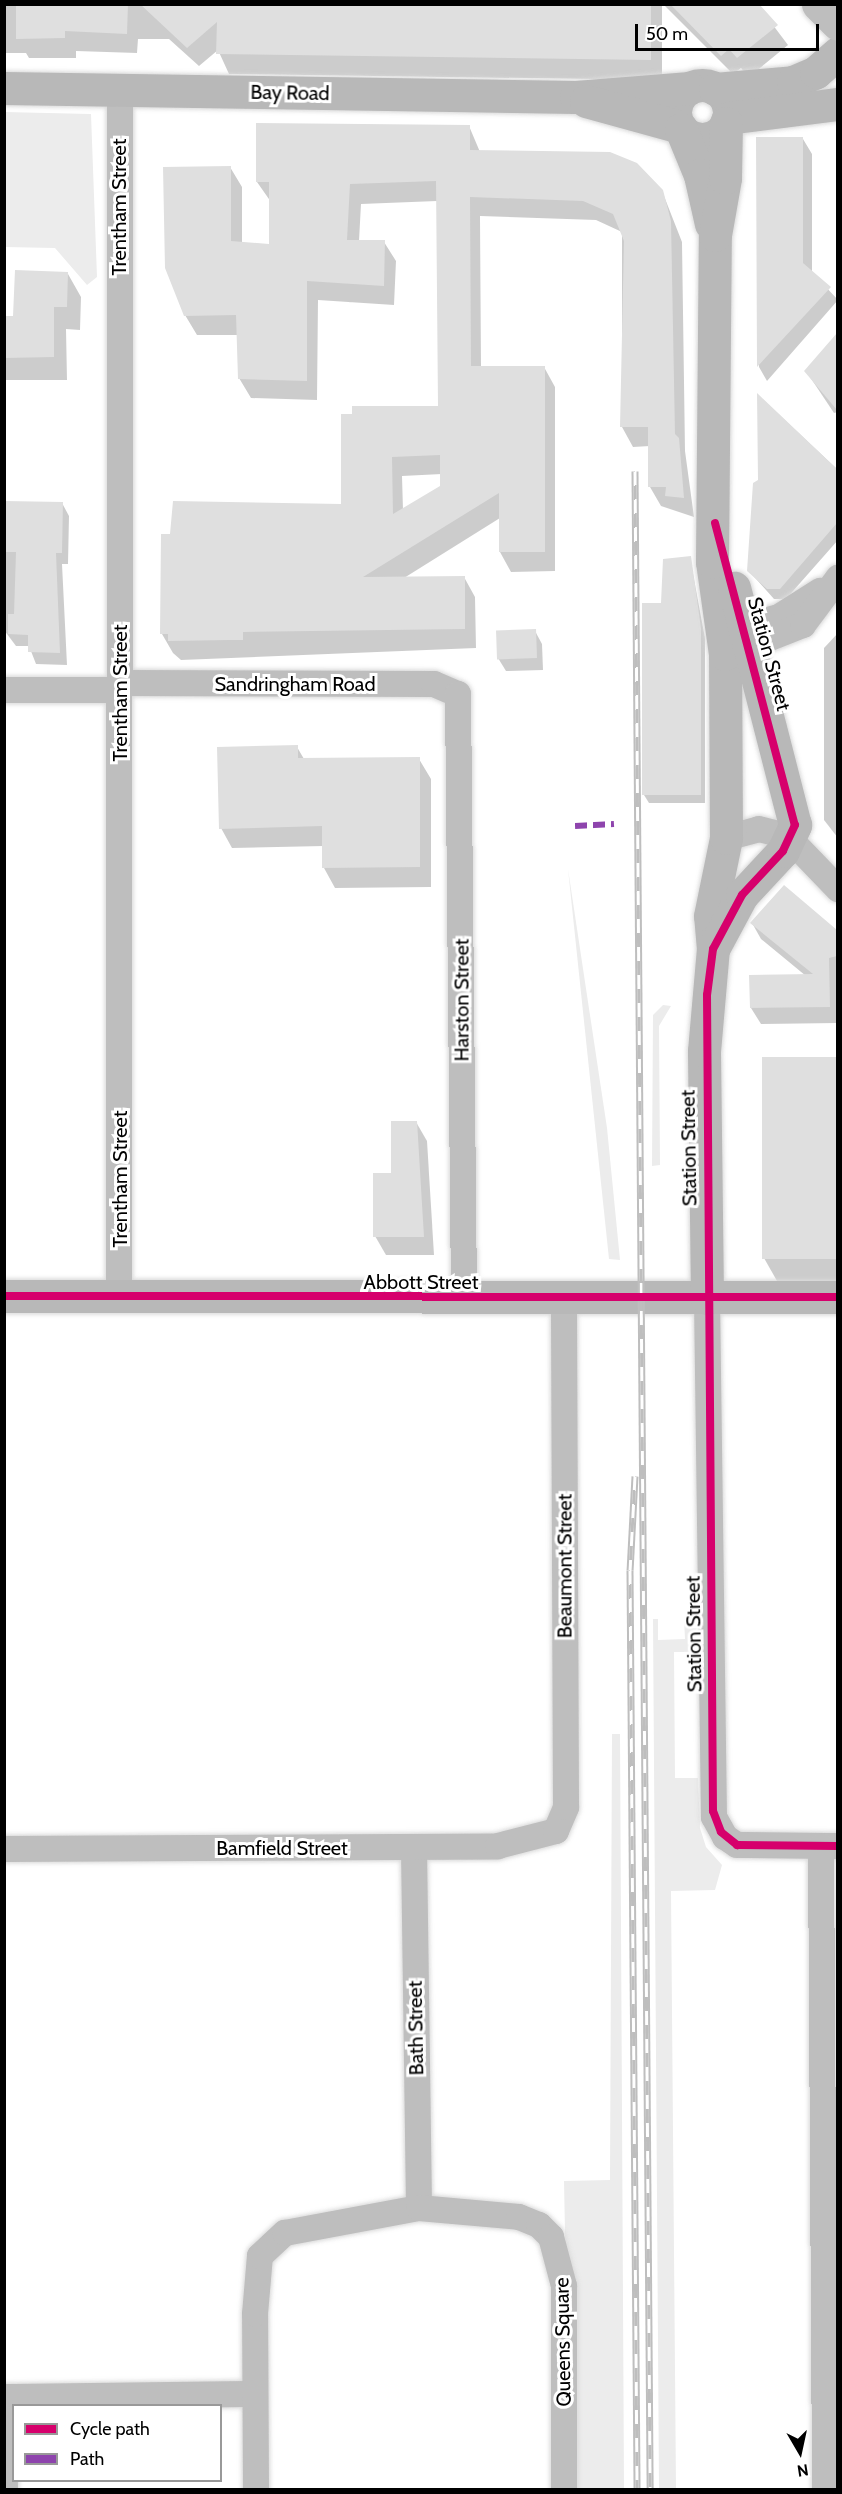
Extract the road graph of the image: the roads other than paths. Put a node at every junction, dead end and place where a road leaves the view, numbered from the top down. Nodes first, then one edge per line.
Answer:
1 (818, 4) edge
2 (837, 24) edge
3 (837, 53) edge
4 (4, 88) edge
5 (702, 88) junction
6 (120, 90) junction
7 (576, 97) junction
8 (837, 104) edge
9 (727, 121) junction
10 (681, 128) junction
11 (714, 234) junction
12 (836, 580) edge
13 (740, 638) junction
14 (120, 687) junction
15 (4, 690) edge
16 (460, 701) joint
17 (791, 838) junction
18 (726, 847) junction
19 (768, 866) junction
20 (837, 889) edge
21 (713, 949) junction
22 (4, 1296) edge
23 (119, 1296) junction
24 (837, 1297) edge
25 (707, 1298) junction
26 (464, 1299) junction
27 (564, 1299) junction
28 (556, 1831) joint
29 (829, 1846) edge
30 (414, 1848) junction
31 (4, 1849) edge
32 (419, 2208) junction
33 (255, 2394) junction
34 (4, 2397) edge
35 (831, 2399) edge
36 (4, 2420) edge
37 (5, 2490) edge
38 (256, 2490) edge
39 (564, 2490) edge
40 (825, 2490) edge

1 - 2 main road
3 - 5 street, Bay Road
4 - 6 street, Bay Road
5 - 7 street, Bay Road
5 - 9 street
5 - 10 street
6 - 7 street, Bay Road
6 - 14 street, Trentham Street
7 - 10 street, Bay Road
8 - 9 street
9 - 10 street
9 - 11 street, Station Street
10 - 11 street, Station Street
11 - 13 street, Station Street
12 - 13 street
13 - 17 street, Station Street
13 - 18 street, Station Street
14 - 15 street, Sandringham Road
14 - 16 street, Sandringham Road
14 - 23 street, Trentham Street
16 - 26 street, Harston Street
17 - 18 street
17 - 19 street, Station Street
17 - 20 street
18 - 19 street
18 - 21 street, Station Street
19 - 21 street, Station Street
21 - 25 street, Station Street
22 - 23 street, Abbott Street
23 - 26 street, Abbott Street
24 - 25 street, Abbott Street
25 - 27 street, Abbott Street
25 - 29 street, Station Street
26 - 27 street, Abbott Street
27 - 28 street, Beaumont Street
28 - 30 street, Bamfield Street
29 - 35 street
30 - 31 street, Bamfield Street
30 - 32 street, Bath Street
32 - 33 street, Queens Square
32 - 39 street, Queens Square
33 - 34 street
33 - 38 street, Queens Square
35 - 40 street
36 - 37 street

